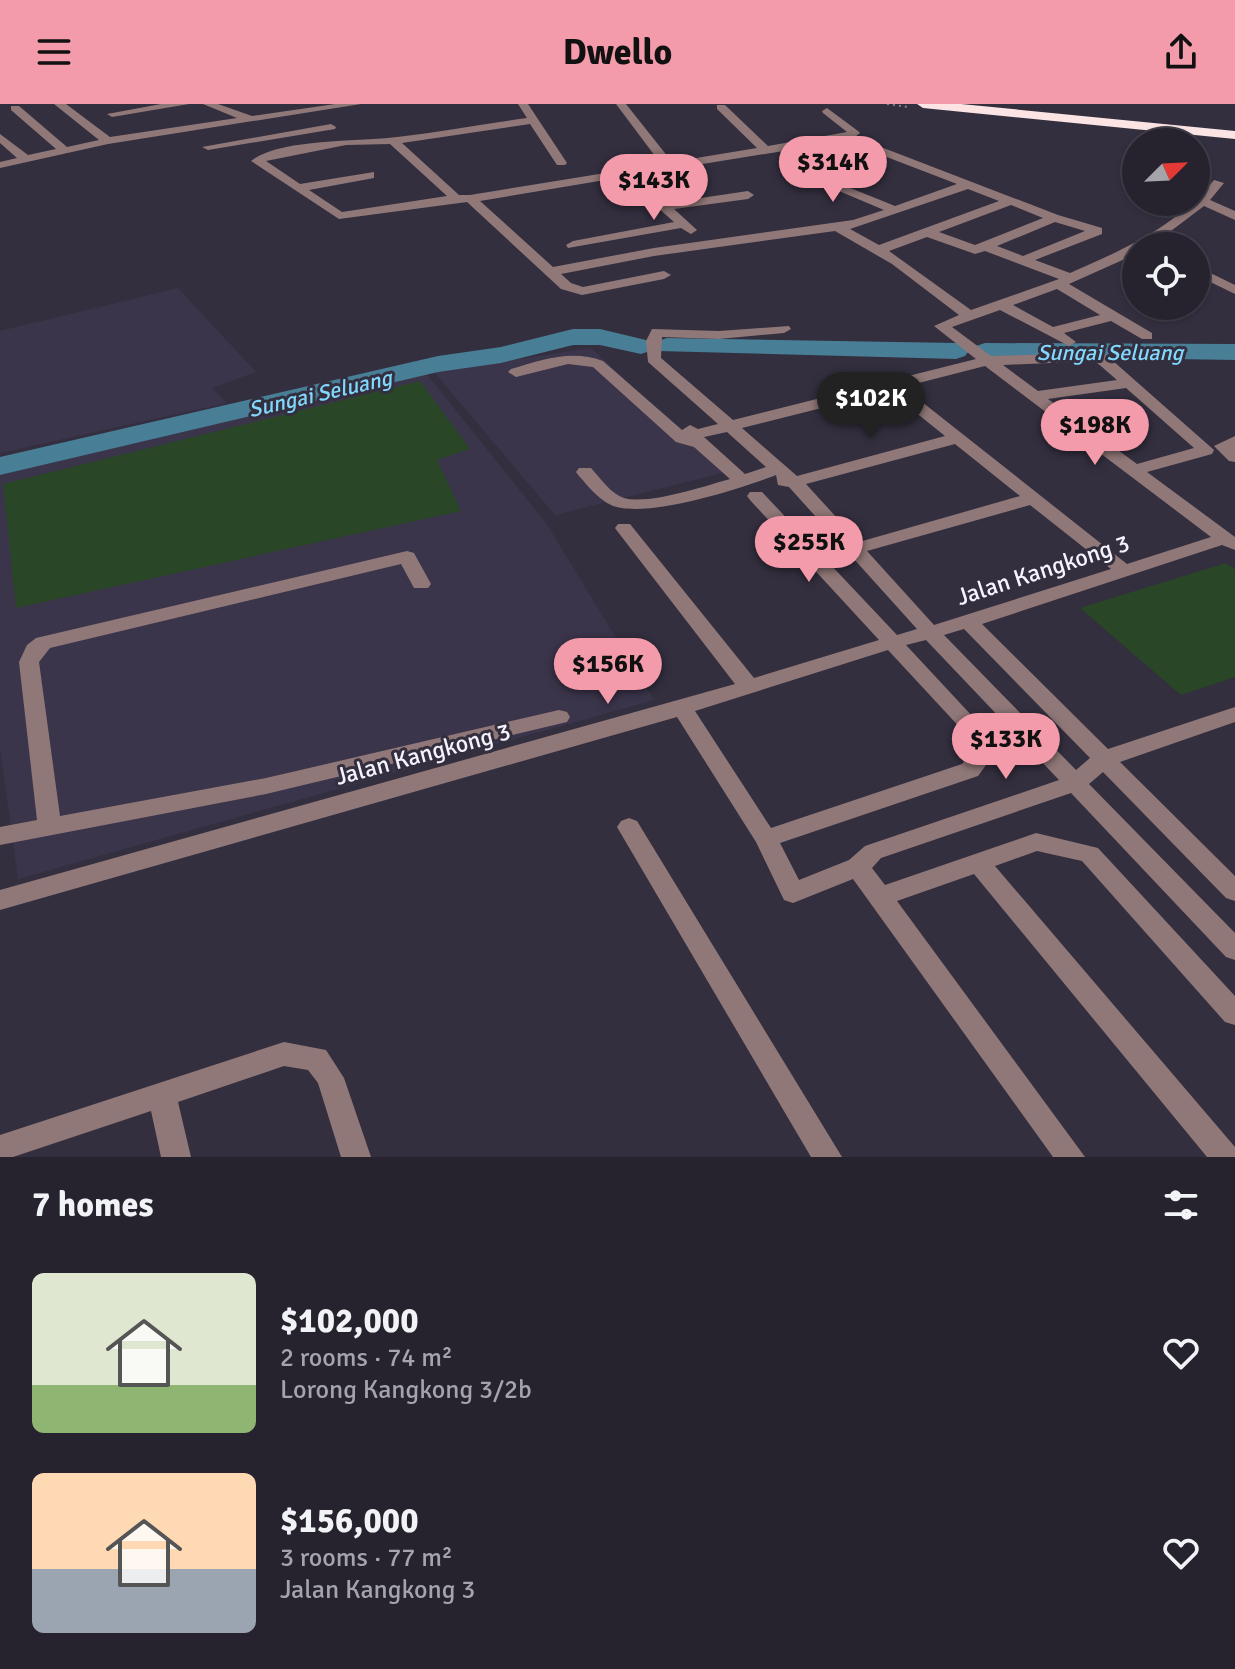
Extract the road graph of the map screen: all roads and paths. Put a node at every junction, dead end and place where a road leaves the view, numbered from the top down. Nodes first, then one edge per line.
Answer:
1 (35, 104) edge
2 (59, 104) edge
3 (184, 104) edge
4 (208, 104) edge
5 (267, 104) edge
6 (356, 104) edge
7 (523, 104) edge
8 (621, 104) edge
9 (923, 104) edge
10 (969, 104) edge
11 (332, 106) edge
12 (721, 107) dead end
13 (15, 108) junction
14 (0, 111) edge
15 (827, 111) dead end
16 (228, 112) junction
17 (316, 112) junction
18 (112, 114) dead end
19 (293, 115) junction
20 (534, 120) junction
21 (252, 121) junction
22 (331, 127) junction
23 (94, 130) junction
24 (1235, 132) edge
25 (0, 137) edge
26 (846, 137) junction
27 (108, 141) junction
28 (393, 141) junction
29 (346, 142) junction
30 (208, 147) dead end
31 (63, 149) junction
32 (765, 150) junction
33 (25, 159) junction
34 (561, 163) dead end
35 (0, 165) edge
36 (668, 165) junction
37 (786, 165) dead end
38 (370, 175) dead end
39 (630, 177) junction
40 (1218, 183) dead end
41 (970, 184) junction
42 (297, 188) junction
43 (1210, 193) edge
44 (748, 195) dead end
45 (1011, 201) junction
46 (469, 202) junction
47 (1210, 204) edge
48 (664, 207) junction
49 (895, 210) junction
50 (1184, 216) edge
51 (1235, 216) edge
52 (1054, 218) junction
53 (684, 224) junction
54 (838, 227) junction
55 (926, 232) junction
56 (1163, 232) edge
57 (707, 244) junction
58 (573, 245) dead end
59 (980, 248) junction
60 (876, 251) junction
61 (1122, 255) edge
62 (1023, 260) junction
63 (551, 272) junction
64 (664, 275) dead end
65 (1210, 277) edge
66 (1064, 281) junction
67 (1235, 290) edge
68 (1002, 305) junction
69 (968, 315) junction
70 (1112, 316) junction
71 (784, 329) dead end
72 (1051, 332) junction
73 (1147, 336) dead end
74 (1069, 342) dead end
75 (978, 354) junction
76 (609, 359) dead end
77 (516, 372) dead end
78 (1130, 383) junction
79 (890, 384) junction
80 (1034, 396) junction
81 (731, 425) junction
82 (958, 438) junction
83 (693, 439) junction
84 (1235, 441) edge
85 (1235, 457) edge
86 (725, 465) junction
87 (778, 468) junction
88 (1134, 470) junction
89 (585, 472) dead end
90 (794, 482) junction
91 (752, 486) junction
92 (717, 487) junction
93 (1034, 498) junction
94 (624, 528) dead end
95 (1230, 542) edge
96 (854, 549) junction
97 (1125, 571) junction
98 (421, 584) dead end
99 (968, 622) junction
100 (930, 632) junction
101 (893, 642) junction
102 (749, 687) junction
103 (682, 708) junction
104 (1234, 715) edge
105 (559, 717) dead end
106 (1104, 759) junction
107 (1075, 783) junction
108 (50, 827) junction
109 (629, 827) dead end
110 (0, 836) edge
111 (766, 839) junction
112 (978, 862) junction
113 (858, 867) junction
114 (1235, 891) edge
115 (880, 897) junction
116 (0, 900) edge
117 (1235, 950) edge
118 (1235, 1014) edge
119 (162, 1094) junction
120 (0, 1148) edge
121 (176, 1157) edge
122 (356, 1157) edge
123 (827, 1157) edge
124 (1070, 1157) edge
125 (1225, 1157) edge

1 - 13 street
2 - 23 street
3 - 18 street
4 - 16 street
5 - 19 street
6 - 11 street
7 - 20 street
8 - 36 street
9 - 24 highway
10 - 24 highway
11 - 17 street
12 - 32 street
13 - 14 street
13 - 31 street
15 - 26 street
16 - 21 street
16 - 23 street
17 - 19 street
17 - 22 street
19 - 21 street
20 - 28 street
20 - 34 street
21 - 27 street
22 - 29 street
22 - 30 street
23 - 27 street
25 - 33 street
26 - 32 street
26 - 41 street
27 - 31 street
28 - 29 street
28 - 46 street
29 - 42 street
31 - 33 street
32 - 36 street
33 - 35 street
36 - 39 street
37 - 49 street
38 - 42 street
39 - 46 street
39 - 48 street
40 - 43 street
41 - 45 street
41 - 49 street
42 - 46 street
44 - 48 street
45 - 52 street
45 - 55 street
46 - 63 street
47 - 51 street
48 - 53 street
49 - 54 street
50 - 56 street
52 - 59 street
52 - 62 street
53 - 57 street
53 - 58 street
54 - 57 street
54 - 60 street
55 - 59 street
55 - 60 street
57 - 63 street
59 - 62 street
60 - 69 street
61 - 66 street
62 - 66 street
63 - 64 street
65 - 67 street
66 - 68 street
66 - 70 street
68 - 69 street
68 - 72 street
69 - 75 street
70 - 72 street
70 - 73 street
71 - 81 street
72 - 74 street
75 - 78 street
75 - 79 street
75 - 80 street
76 - 83 street
77 - 83 street
78 - 80 street
78 - 88 street
79 - 81 street
79 - 82 street
80 - 88 street
81 - 83 street
81 - 87 street
82 - 90 street
82 - 93 street
83 - 86 street
84 - 85 street
86 - 91 street
86 - 92 street
87 - 90 street
87 - 91 street
88 - 95 street
89 - 92 street
90 - 91 street
90 - 96 street
91 - 92 street
91 - 101 street
93 - 96 street
93 - 97 street
94 - 102 street
95 - 97 street, Jalan Kangkong 3
96 - 100 street
97 - 99 street, Jalan Kangkong 3
98 - 108 street
99 - 100 street, Jalan Kangkong 3
99 - 106 street
100 - 101 street, Jalan Kangkong 3
100 - 107 street
101 - 102 street, Jalan Kangkong 3
101 - 111 street
102 - 103 street, Jalan Kangkong 3
103 - 111 street
103 - 116 street, Jalan Kangkong 3
104 - 106 street
105 - 108 street
106 - 107 street
106 - 114 street
107 - 113 street
107 - 117 street
108 - 110 street
109 - 123 street
111 - 113 street
112 - 115 street
112 - 118 street
112 - 125 street
113 - 115 street
115 - 124 street
119 - 120 street
119 - 121 street
119 - 122 street

